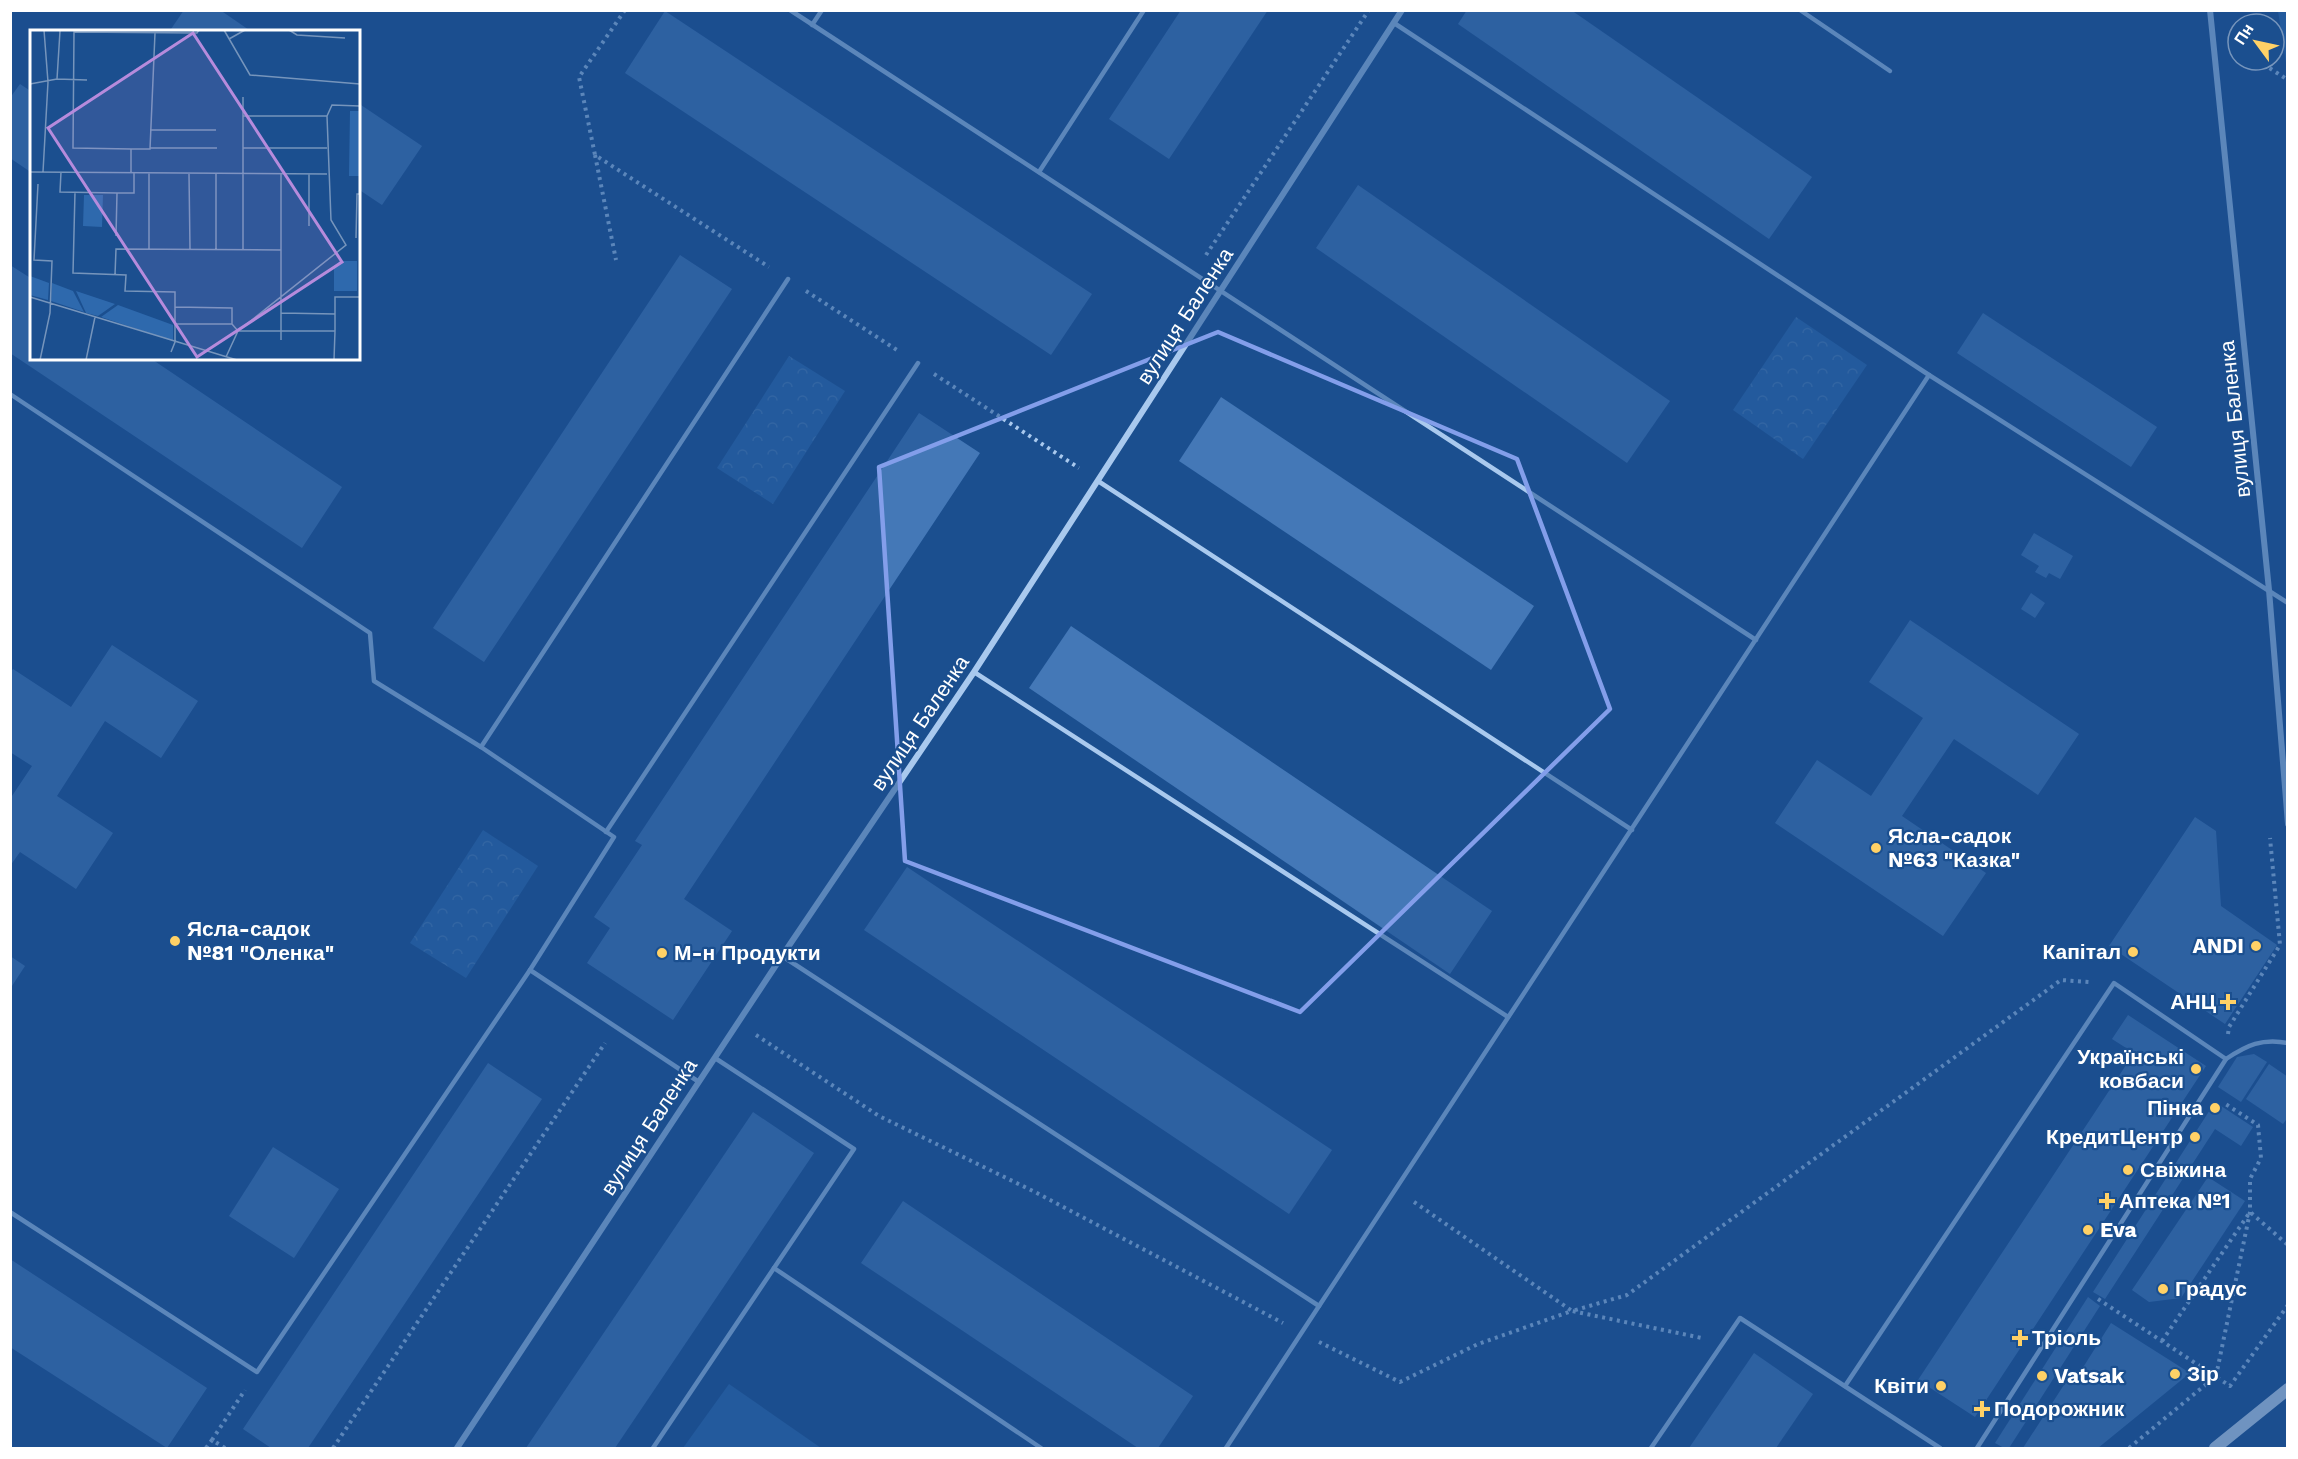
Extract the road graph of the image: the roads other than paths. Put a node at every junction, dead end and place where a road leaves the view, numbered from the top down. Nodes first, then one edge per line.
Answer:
1 (790, 10) edge
2 (822, 10) edge
3 (1144, 10) edge
4 (1402, 10) edge
5 (1800, 10) edge
6 (2210, 10) edge
7 (1394, 23) junction
8 (812, 25) junction
9 (1890, 71) dead end
10 (1039, 172) junction
11 (788, 279) road end
12 (1221, 290) junction
13 (918, 363) road end
14 (1929, 375) junction
15 (10, 394) edge
16 (1098, 481) junction
17 (2269, 590) junction
18 (2288, 603) edge
19 (1756, 640) junction
20 (974, 672) junction
21 (481, 747) junction
22 (2288, 825) edge
23 (1632, 830) junction
24 (606, 832) junction
25 (782, 956) junction
26 (530, 970) junction
27 (1508, 1017) junction
28 (2288, 1043) edge
29 (715, 1058) junction
30 (2226, 1059) junction
31 (699, 1082) junction
32 (10, 1212) edge
33 (774, 1268) junction
34 (1319, 1306) junction
35 (1845, 1386) junction
36 (2288, 1389) edge
37 (457, 1449) edge
38 (653, 1449) edge
39 (1041, 1449) edge
40 (1226, 1449) edge
41 (1651, 1449) edge
42 (1940, 1449) edge
43 (1977, 1449) edge
44 (2215, 1449) edge

1 - 8 lane
2 - 8 lane
3 - 10 lane
4 - 7 street, вулиця Баленка
5 - 9 lane
6 - 17 street, вулиця Баленка
7 - 12 street, вулиця Баленка
7 - 14 lane
8 - 10 lane
10 - 12 lane
11 - 21 lane
12 - 16 street, вулиця Баленка
12 - 19 lane
13 - 24 lane
14 - 17 lane
14 - 19 lane
15 - 21 lane
16 - 20 street, вулиця Баленка
16 - 23 lane
17 - 18 lane
17 - 22 street, вулиця Баленка
19 - 23 lane
20 - 25 street, вулиця Баленка
20 - 27 lane
21 - 24 lane
23 - 27 lane
24 - 26 lane
25 - 29 street, вулиця Баленка
25 - 34 lane
26 - 31 lane
26 - 32 lane
27 - 34 lane
28 - 30 lane
29 - 31 street, вулиця Баленка
29 - 33 lane
30 - 35 lane
30 - 43 lane
31 - 37 street, вулиця Баленка
33 - 38 lane
33 - 39 lane
34 - 40 lane
35 - 41 lane
35 - 42 lane
36 - 44 street

